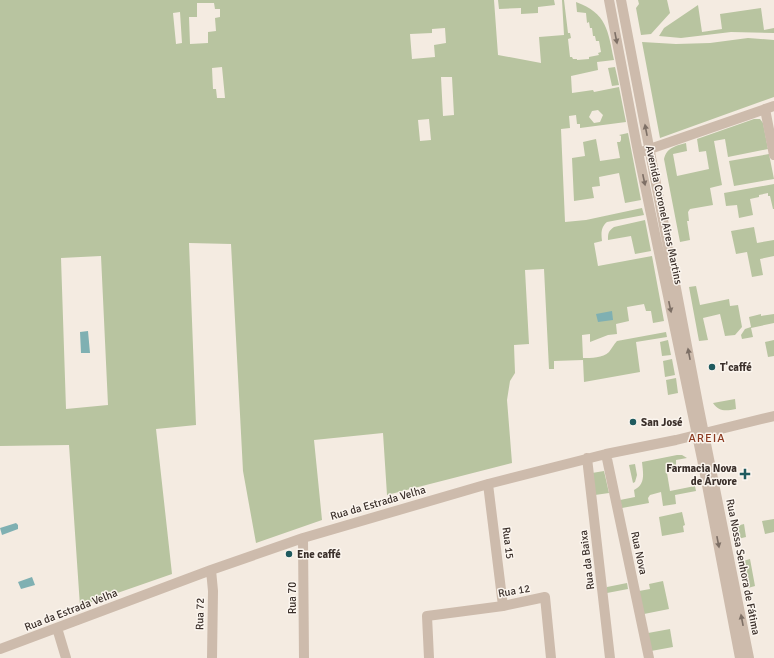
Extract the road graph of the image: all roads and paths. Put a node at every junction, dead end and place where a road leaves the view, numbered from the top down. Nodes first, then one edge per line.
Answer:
1 (609, 0) edge
2 (622, 0) edge
3 (769, 107) edge
4 (650, 150) junction
5 (638, 152) junction
6 (774, 155) edge
7 (774, 416) edge
8 (701, 434) junction
9 (606, 454) junction
10 (587, 458) junction
11 (488, 484) junction
12 (303, 538) junction
13 (211, 570) junction
14 (504, 606) junction
15 (57, 628) junction
16 (0, 649) edge
17 (66, 658) edge
18 (212, 658) edge
19 (304, 658) edge
20 (429, 658) edge
21 (551, 658) edge
22 (610, 658) edge
23 (649, 658) edge
24 (740, 658) edge
25 (749, 658) edge

1 -> 5 street, Avenida Coronel Aires Martins
4 -> 2 street, Avenida Coronel Aires Martins
3 - 4 street
3 - 6 street
4 - 5 street
8 -> 4 street, Avenida Coronel Aires Martins
5 -> 8 street, Avenida Coronel Aires Martins
7 - 8 street, Rua da Estrada Velha
8 - 9 street, Rua da Estrada Velha
8 -> 24 street, Rua Nossa Senhora de Fátima
25 -> 8 street, Rua Nossa Senhora de Fátima
9 - 10 street, Rua da Estrada Velha
9 - 23 street, Rua Nova
10 - 11 street, Rua da Estrada Velha
10 - 22 street, Rua da Baixa
11 - 12 street, Rua da Estrada Velha
11 - 14 street, Rua 15
12 - 13 street, Rua da Estrada Velha
12 - 19 street, Rua 70
13 - 15 street, Rua da Estrada Velha
13 - 18 street, Rua 72
14 - 20 street, Rua 12
14 - 21 street, Rua 12
15 - 16 street, Rua da Estrada Velha
15 - 17 street

